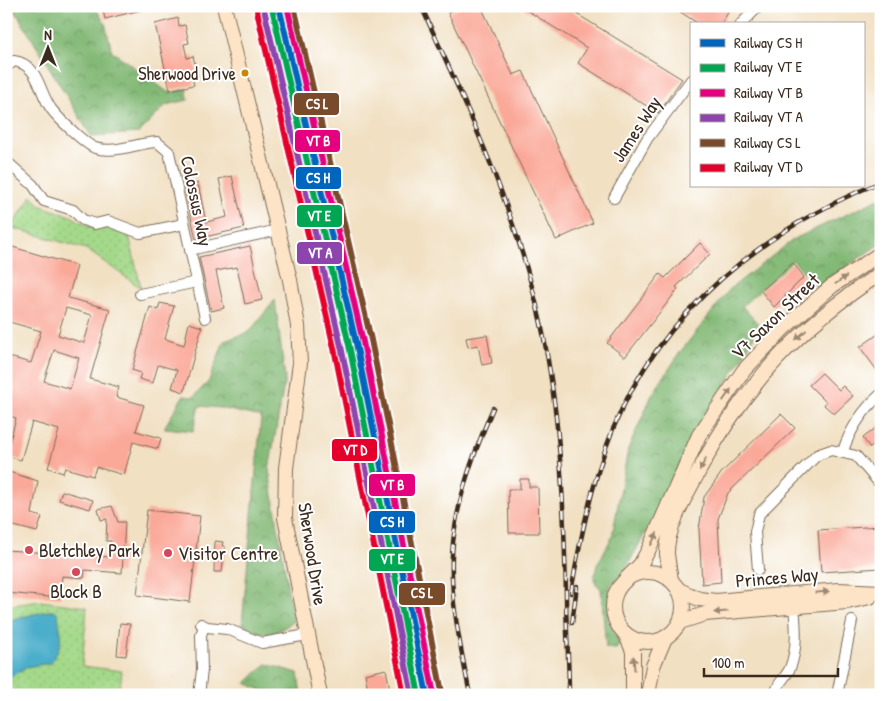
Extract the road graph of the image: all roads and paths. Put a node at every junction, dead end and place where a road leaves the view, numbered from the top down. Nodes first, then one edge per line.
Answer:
1 (224, 6) edge
2 (759, 6) edge
3 (743, 22) edge
4 (6, 67) edge
5 (690, 81) edge
6 (6, 162) edge
7 (614, 198) dead end
8 (184, 224) junction
9 (278, 230) junction
10 (190, 250) junction
11 (881, 253) edge
12 (881, 273) edge
13 (197, 282) junction
14 (140, 294) dead end
15 (205, 318) dead end
16 (881, 394) edge
17 (843, 451) junction
18 (881, 485) edge
19 (758, 570) dead end
20 (626, 579) junction
21 (675, 585) junction
22 (881, 593) edge
23 (774, 596) junction
24 (794, 606) junction
25 (852, 621) dead end
26 (680, 622) junction
27 (624, 633) junction
28 (307, 635) junction
29 (665, 638) junction
30 (199, 695) edge
31 (320, 695) edge
32 (633, 695) edge
33 (648, 695) edge
34 (776, 695) edge
35 (837, 695) edge

1 - 9 main road, Sherwood Drive
2 - 3 street
4 - 8 street, Colossus Way
5 - 7 street, James Way
6 - 8 street
8 - 10 street, Colossus Way
9 - 10 street
9 - 28 main road, Sherwood Drive
10 - 13 street, Colossus Way
20 -> 11 main road, V7 Saxon Street
12 -> 21 main road, V7 Saxon Street
13 - 14 street
13 - 15 street, Colossus Way
16 - 17 street
17 - 18 street
17 - 19 street
20 - 21 main road
20 - 27 main road
21 - 23 main road, Princes Way
21 - 26 main road
23 -> 22 main road, Princes Way
22 - 24 main road, Princes Way
23 - 24 street
24 -> 26 main road, Princes Way
24 - 34 street
25 - 35 street
26 - 29 main road
27 - 29 main road
32 -> 27 main road
28 - 30 street
28 - 31 main road, Sherwood Drive
29 - 33 main road

